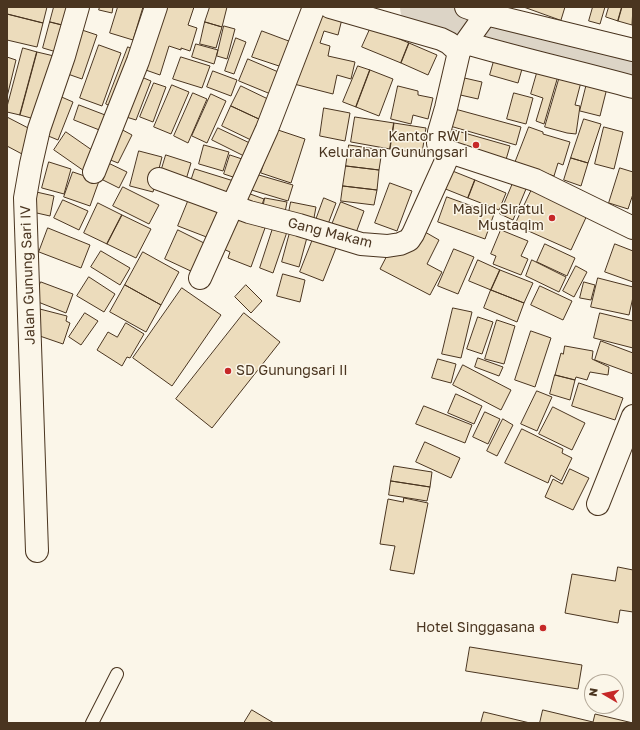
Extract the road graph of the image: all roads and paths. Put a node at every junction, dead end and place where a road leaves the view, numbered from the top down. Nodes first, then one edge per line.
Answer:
1 (78, 7) edge
2 (156, 7) edge
3 (314, 7) edge
4 (330, 7) edge
5 (475, 25) edge
6 (633, 50) edge
7 (633, 87) edge
8 (444, 148) junction
9 (94, 172) dead end
10 (159, 179) dead end
11 (232, 207) junction
12 (633, 228) edge
13 (200, 278) dead end
14 (633, 416) edge
15 (598, 504) dead end
16 (37, 551) dead end
17 (117, 674) dead end
18 (92, 723) edge

1 - 16 street, Jalan Gunung Sari IV
2 - 9 street
3 - 11 street
4 - 5 street
5 - 6 street
5 - 7 street
5 - 8 street, Gang Makam
8 - 11 street, Gang Makam
8 - 12 street
10 - 11 street, Gang Makam
11 - 13 street
14 - 15 street
17 - 18 lane

